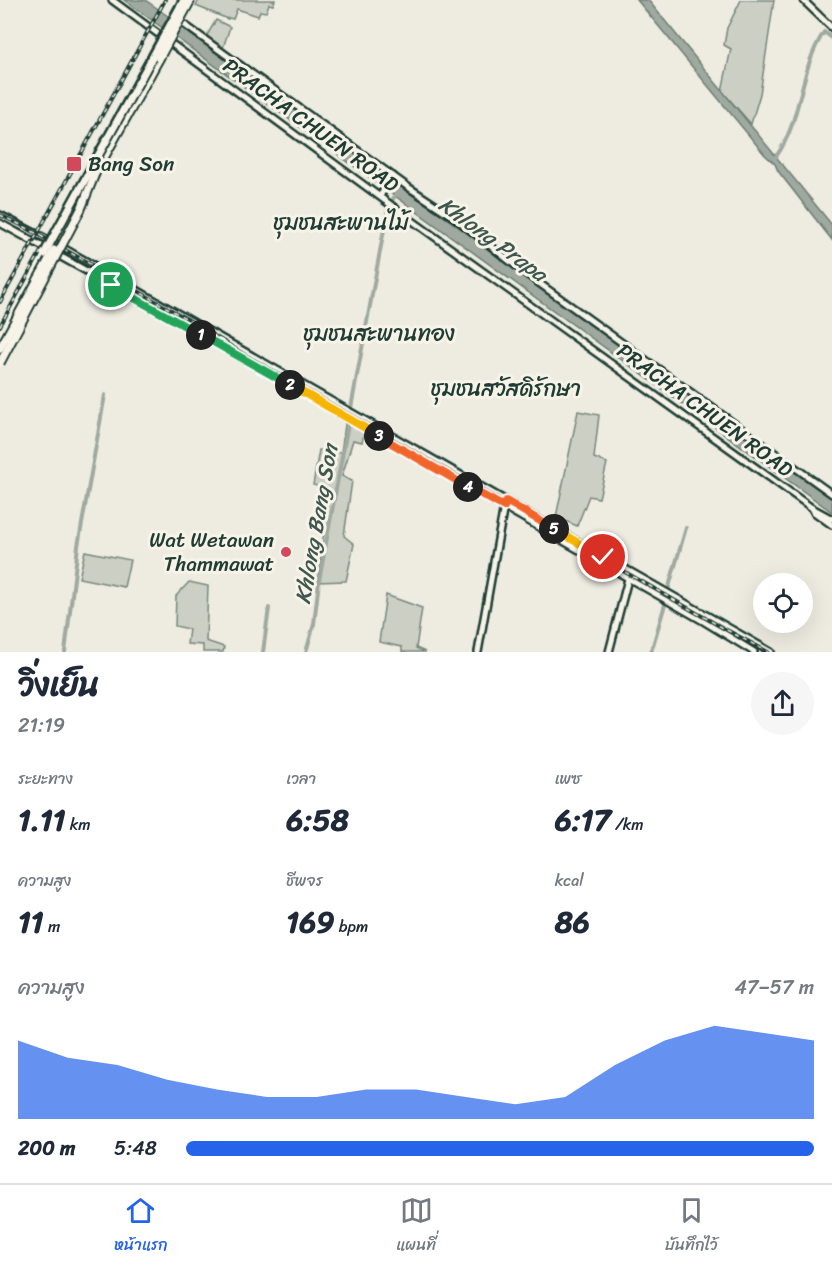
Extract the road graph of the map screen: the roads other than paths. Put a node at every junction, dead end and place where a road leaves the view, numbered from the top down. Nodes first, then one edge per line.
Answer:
1 (112, 0) edge
2 (184, 0) edge
3 (190, 0) edge
4 (805, 0) edge
5 (175, 18) dead end
6 (832, 26) edge
7 (170, 42) junction
8 (95, 174) junction
9 (392, 177) junction
10 (380, 196) junction
11 (0, 214) edge
12 (0, 224) edge
13 (58, 245) junction
14 (53, 252) junction
15 (135, 289) junction
16 (130, 296) junction
17 (0, 335) edge
18 (0, 347) edge
19 (245, 351) junction
20 (242, 358) junction
21 (0, 363) edge
22 (406, 448) junction
23 (832, 494) edge
24 (505, 504) junction
25 (813, 508) junction
26 (832, 519) edge
27 (832, 525) edge
28 (628, 579) junction
29 (657, 591) junction
30 (478, 652) edge
31 (609, 652) edge
32 (754, 652) edge
33 (771, 652) edge

1 - 7 main road, PRACHA CHUEN ROAD
2 - 17 highway, bridge
3 - 8 highway, bridge
4 - 6 main road
5 - 9 main road
7 - 10 main road, PRACHA CHUEN ROAD
7 - 13 main road
8 - 18 highway, bridge
8 - 21 highway, bridge
9 - 10 main road
9 - 23 main road
10 - 25 main road, PRACHA CHUEN ROAD
11 - 13 main road
12 - 14 main road
13 - 14 main road
13 - 15 main road
14 - 16 main road
14 - 18 main road
15 - 16 main road
15 - 19 main road
16 - 20 main road
19 - 20 main road
19 - 22 main road
20 - 22 main road
22 - 24 main road
24 - 28 main road
24 - 29 main road
24 - 30 main road
25 - 26 main road, PRACHA CHUEN ROAD
25 - 27 main road, PRACHA CHUEN ROAD
28 - 29 main road
28 - 31 main road
29 - 32 main road
29 - 33 main road

